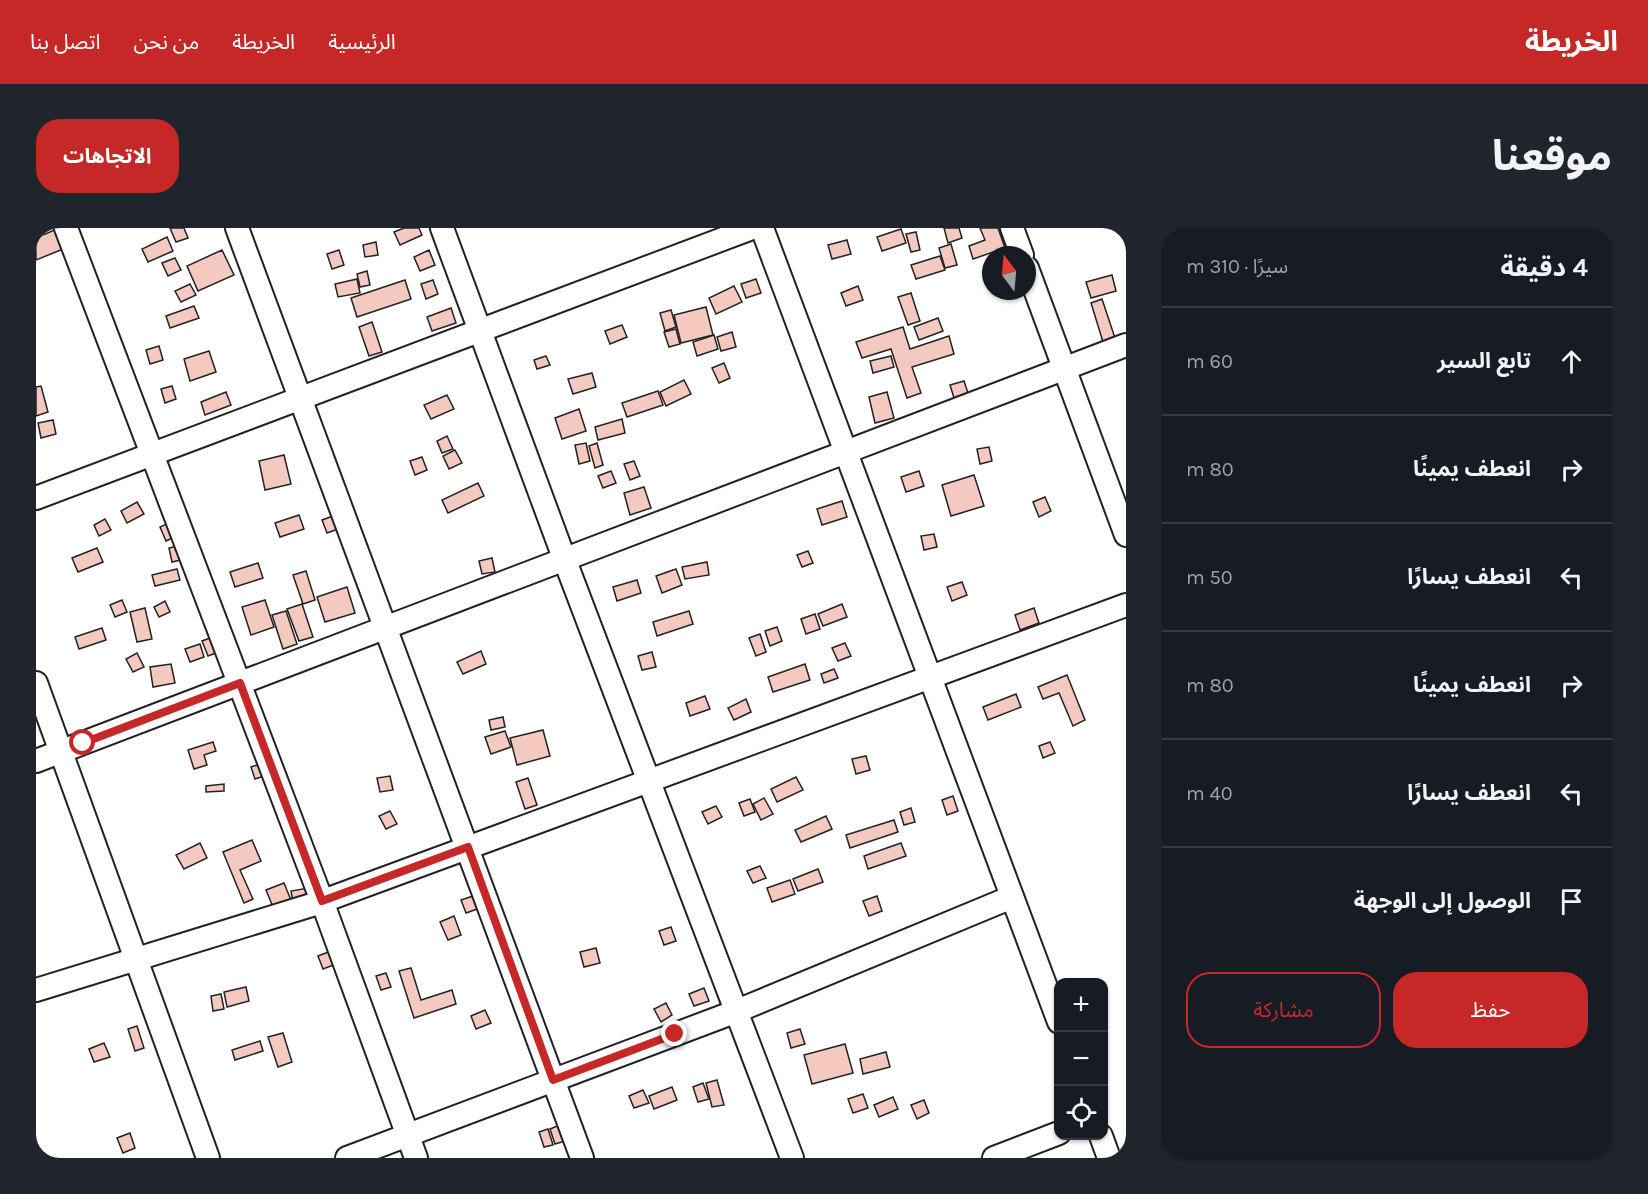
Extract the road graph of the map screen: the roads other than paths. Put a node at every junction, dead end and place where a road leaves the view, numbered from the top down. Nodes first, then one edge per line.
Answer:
1 (66, 228) edge
2 (237, 228) edge
3 (442, 228) edge
4 (752, 228) edge
5 (762, 228) edge
6 (1012, 228) edge
7 (1019, 246) edge
8 (1036, 292) edge
9 (480, 331) junction
10 (1126, 345) edge
11 (1064, 368) junction
12 (299, 399) junction
13 (845, 450) junction
14 (153, 454) junction
15 (36, 498) edge
16 (1126, 535) edge
17 (564, 558) junction
18 (1126, 605) edge
19 (384, 627) junction
20 (930, 677) junction
21 (36, 683) edge
22 (240, 683) junction
23 (61, 752) junction
24 (36, 761) edge
25 (649, 781) junction
26 (468, 847) junction
27 (1012, 897) junction
28 (322, 901) junction
29 (136, 959) junction
30 (36, 990) edge
31 (1054, 1009) edge
32 (736, 1011) junction
33 (553, 1080) junction
34 (408, 1135) junction
35 (1054, 1136) edge
36 (1102, 1140) edge
37 (208, 1158) edge
38 (347, 1158) edge
39 (416, 1158) edge
40 (582, 1158) edge
41 (792, 1158) edge
42 (994, 1158) edge
43 (1109, 1158) edge

1 - 14 street
2 - 12 street
3 - 9 street
4 - 9 street
5 - 13 street
6 - 7 street
8 - 11 street
9 - 12 street
9 - 17 street
10 - 11 street
11 - 13 street
11 - 16 street
12 - 14 street
12 - 19 street
13 - 17 street
13 - 20 street
14 - 15 street
14 - 22 street
17 - 19 street
17 - 25 street
18 - 20 street
19 - 22 street
19 - 26 street
20 - 25 street
20 - 27 street
21 - 23 street
22 - 23 street
22 - 28 street
23 - 24 street
23 - 29 street
25 - 26 street
25 - 32 street
26 - 28 street
26 - 33 street
27 - 31 street
27 - 32 street
28 - 29 street
28 - 34 street
29 - 30 street
29 - 37 street
32 - 33 street
32 - 41 street
33 - 34 street
33 - 40 street
34 - 38 street
34 - 39 street
35 - 42 street
36 - 43 street

